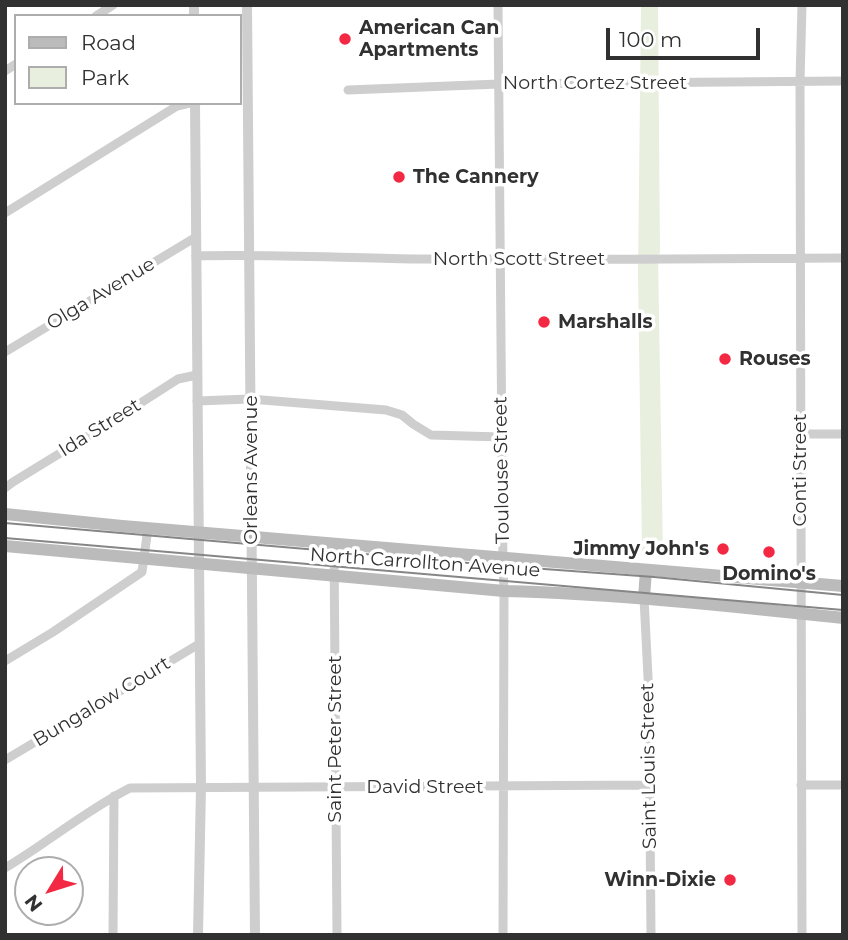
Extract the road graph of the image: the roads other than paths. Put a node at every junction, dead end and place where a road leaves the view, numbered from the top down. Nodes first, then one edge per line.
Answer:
1 (247, 5) edge
2 (498, 5) edge
3 (802, 5) edge
4 (800, 81) junction
5 (843, 81) edge
6 (499, 83) junction
7 (348, 90) dead end
8 (244, 102) edge
9 (182, 105) edge
10 (193, 105) edge
11 (5, 213) edge
12 (196, 237) junction
13 (250, 255) junction
14 (196, 256) junction
15 (800, 258) junction
16 (843, 258) edge
17 (501, 259) junction
18 (5, 352) edge
19 (197, 374) junction
20 (250, 399) junction
21 (197, 401) junction
22 (800, 433) junction
23 (843, 434) edge
24 (501, 437) junction
25 (5, 488) edge
26 (5, 514) edge
27 (148, 528) junction
28 (198, 532) junction
29 (252, 537) junction
30 (334, 544) junction
31 (5, 546) edge
32 (503, 558) junction
33 (145, 560) junction
34 (199, 565) junction
35 (251, 569) junction
36 (646, 570) junction
37 (333, 575) junction
38 (801, 583) junction
39 (843, 586) edge
40 (504, 591) junction
41 (644, 598) junction
42 (800, 614) junction
43 (843, 618) edge
44 (199, 644) junction
45 (5, 661) edge
46 (5, 760) edge
47 (650, 785) junction
48 (801, 785) junction
49 (843, 785) edge
50 (201, 787) junction
51 (503, 787) junction
52 (253, 788) junction
53 (335, 788) junction
54 (114, 796) junction
55 (5, 868) edge
56 (113, 935) edge
57 (198, 935) edge
58 (255, 935) edge
59 (337, 935) edge
60 (503, 935) edge
61 (651, 935) edge
62 (802, 935) edge

1 - 8 street, Orleans Avenue
2 - 6 street, Toulouse Street
3 - 4 street, Conti Street
4 - 5 street, North Cortez Street
4 - 6 street, North Cortez Street
4 - 15 street, Conti Street
6 - 7 street, North Cortez Street
6 - 17 street, Toulouse Street
8 - 13 street, Orleans Avenue
9 - 11 street
10 - 12 street
12 - 14 street
12 - 18 street, Olga Avenue
13 - 14 street, North Scott Street
13 - 17 street, North Scott Street
13 - 20 street, Orleans Avenue
14 - 19 street
15 - 16 street, North Scott Street
15 - 17 street, North Scott Street
15 - 22 street, Conti Street
17 - 24 street, Toulouse Street
19 - 21 street
19 - 25 street, Ida Street
20 - 21 street
20 - 24 street
20 - 29 street, Orleans Avenue
21 - 28 street
22 - 23 street
22 - 38 street, Conti Street
24 - 32 street, Toulouse Street
26 - 27 main road, North Carrollton Avenue
27 - 28 main road, North Carrollton Avenue
27 - 33 street
28 - 29 main road, North Carrollton Avenue
28 - 34 street
29 - 30 main road, North Carrollton Avenue
29 - 35 street, Orleans Avenue
30 - 32 main road, North Carrollton Avenue
30 - 37 street, Saint Peter Street
31 - 33 main road, North Carrollton Avenue
32 - 36 main road, North Carrollton Avenue
32 - 40 street, Toulouse Street
33 - 34 main road, North Carrollton Avenue
33 - 45 street
34 - 35 main road, North Carrollton Avenue
34 - 44 street
35 - 37 main road, North Carrollton Avenue
35 - 52 street, Orleans Avenue
36 - 38 main road, North Carrollton Avenue
36 - 41 main road
37 - 40 main road, North Carrollton Avenue
37 - 53 street, Saint Peter Street
38 - 39 main road, North Carrollton Avenue
38 - 42 street, Conti Street
40 - 41 main road, North Carrollton Avenue
40 - 51 street, Toulouse Street
41 - 42 main road, North Carrollton Avenue
41 - 47 street, Saint Louis Street
42 - 43 main road, North Carrollton Avenue
42 - 48 street, Conti Street
44 - 46 street, Bungalow Court
44 - 50 street
47 - 51 street, David Street
47 - 61 street, Saint Louis Street
48 - 49 street
48 - 62 street, Conti Street
50 - 52 street, David Street
50 - 54 street, David Street
50 - 57 street
51 - 53 street, David Street
51 - 60 street, Toulouse Street
52 - 53 street, David Street
52 - 58 street, Orleans Avenue
53 - 59 street, Saint Peter Street
54 - 55 street
54 - 56 street

